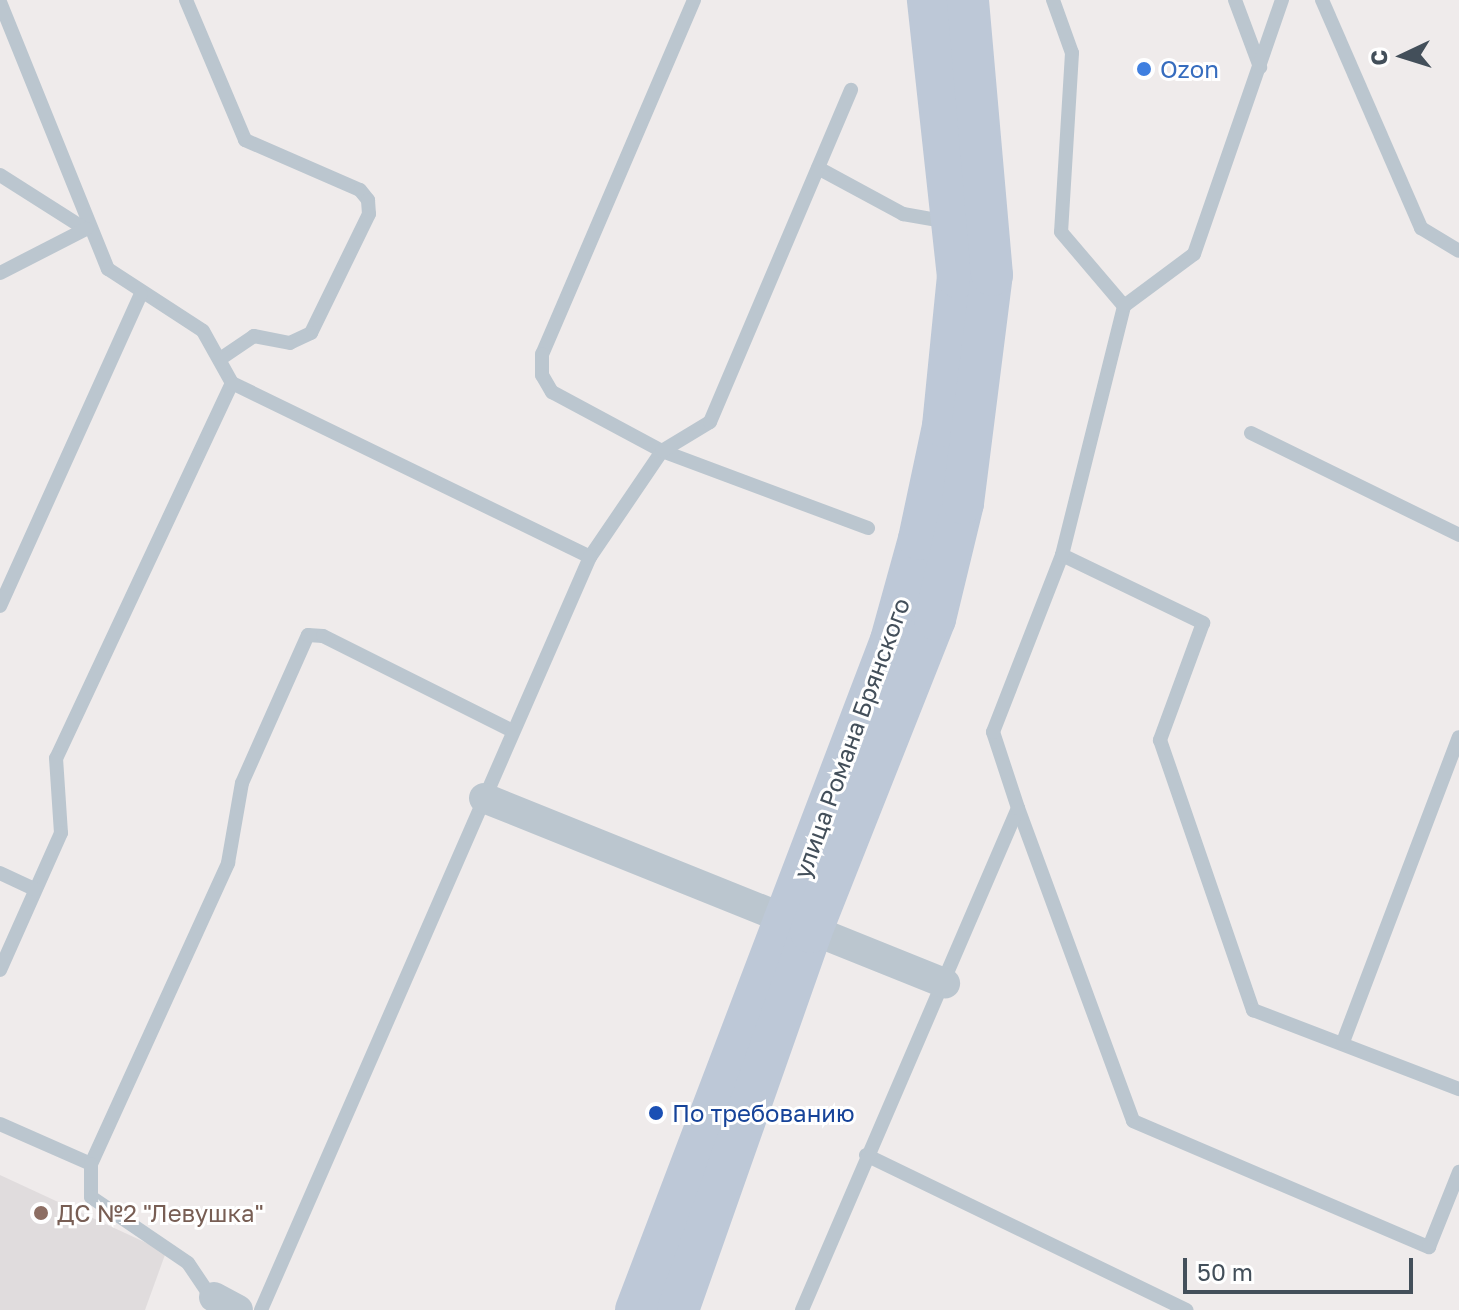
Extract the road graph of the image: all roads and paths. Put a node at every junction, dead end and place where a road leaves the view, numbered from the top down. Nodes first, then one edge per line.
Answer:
1 (186, 0) edge
2 (694, 0) edge
3 (928, 0) edge
4 (968, 0) edge
5 (1053, 0) edge
6 (1235, 0) edge
7 (1282, 0) edge
8 (1322, 0) edge
9 (0, 2) edge
10 (1260, 67) junction
11 (851, 90) dead end
12 (818, 168) junction
13 (0, 175) edge
14 (954, 223) junction
15 (86, 229) junction
16 (1459, 251) edge
17 (0, 273) edge
18 (141, 294) junction
19 (1124, 306) junction
20 (223, 357) junction
21 (232, 383) junction
22 (1251, 433) dead end
23 (662, 451) junction
24 (868, 528) dead end
25 (1459, 535) edge
26 (1062, 555) junction
27 (590, 557) junction
28 (0, 606) edge
29 (513, 731) junction
30 (1459, 737) edge
31 (484, 798) junction
32 (1018, 808) junction
33 (0, 873) edge
34 (35, 889) junction
35 (798, 928) junction
36 (0, 970) edge
37 (945, 983) junction
38 (1343, 1042) junction
39 (1459, 1089) edge
40 (0, 1124) edge
41 (866, 1155) junction
42 (91, 1164) junction
43 (1459, 1172) edge
44 (220, 1306) edge
45 (261, 1310) edge
46 (636, 1310) edge
47 (678, 1310) edge
48 (802, 1310) edge
49 (1186, 1310) edge

1 - 20 lane
2 - 23 lane
3 - 14 main road, улица Романа Брянского
4 - 35 main road, улица Романа Брянского
5 - 19 lane
6 - 10 lane
7 - 10 lane
8 - 16 lane
9 - 15 lane
10 - 19 lane
11 - 12 lane
12 - 14 lane
12 - 23 lane
13 - 15 lane
14 - 35 main road, улица Романа Брянского
15 - 17 lane
15 - 18 lane
18 - 20 lane
18 - 28 lane
19 - 26 lane
20 - 21 lane
21 - 27 lane
21 - 34 lane
22 - 25 lane
23 - 24 lane
23 - 27 lane
26 - 32 lane
26 - 38 lane
27 - 29 lane
29 - 31 lane
29 - 42 lane
30 - 38 lane
31 - 35 street
31 - 45 lane
32 - 37 lane
32 - 43 lane
33 - 34 lane
34 - 36 lane
35 - 37 street
35 - 46 main road, улица Романа Брянского
35 - 47 main road, улица Романа Брянского
37 - 41 lane
38 - 39 lane
40 - 42 lane
41 - 48 lane
41 - 49 lane
42 - 44 lane

